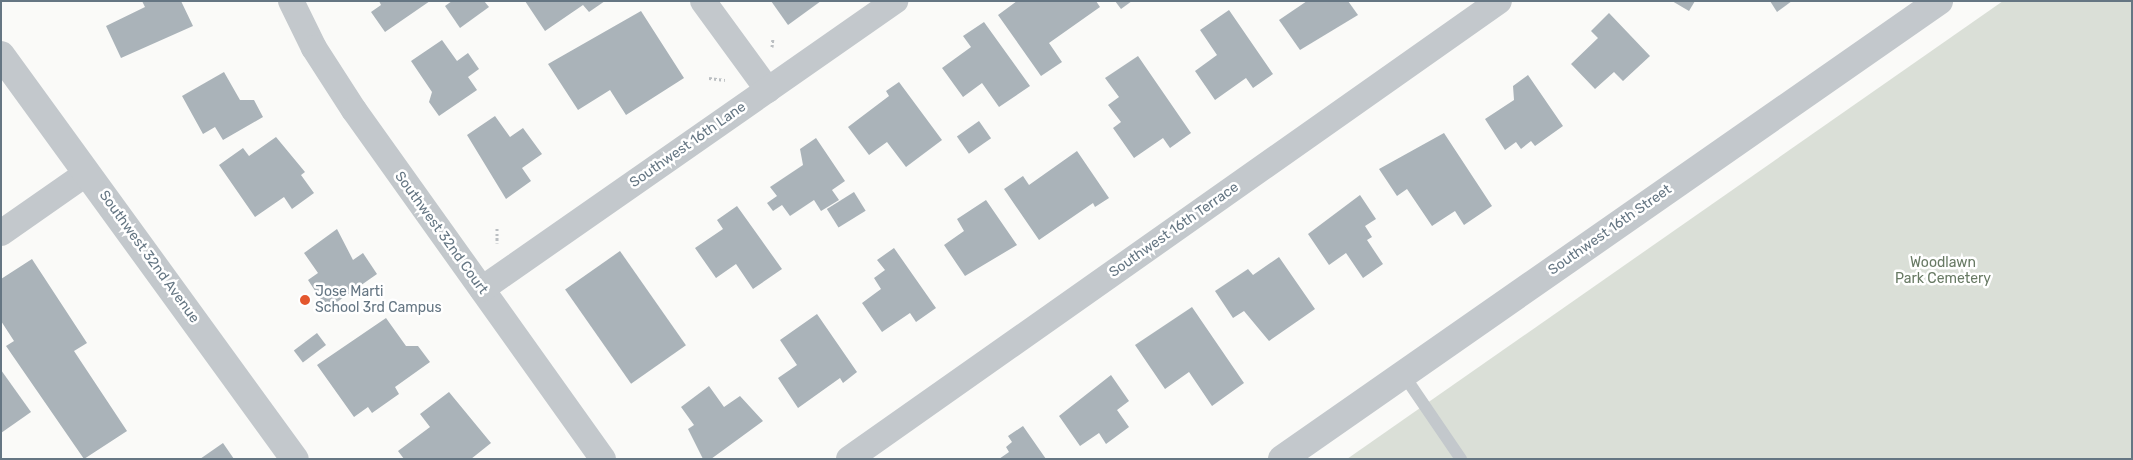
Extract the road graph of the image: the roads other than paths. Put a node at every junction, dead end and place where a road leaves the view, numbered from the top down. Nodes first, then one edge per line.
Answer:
1 (291, 1) edge
2 (703, 1) edge
3 (895, 1) edge
4 (1499, 1) edge
5 (1939, 1) edge
6 (1, 55) edge
7 (768, 90) junction
8 (88, 172) junction
9 (1, 233) edge
10 (482, 289) junction
11 (1403, 374) junction
12 (296, 459) edge
13 (603, 459) edge
14 (849, 459) edge
15 (1282, 459) edge
16 (1462, 459) edge

1 - 10 street, Southwest 32nd Court
2 - 7 street
3 - 7 street, Southwest 16th Lane
4 - 14 street, Southwest 16th Terrace
5 - 11 street, Southwest 16th Street
6 - 8 street, Southwest 32nd Avenue
7 - 10 street, Southwest 16th Lane
8 - 9 street
8 - 12 street, Southwest 32nd Avenue
10 - 13 street, Southwest 32nd Court
11 - 15 street, Southwest 16th Street
11 - 16 lane

